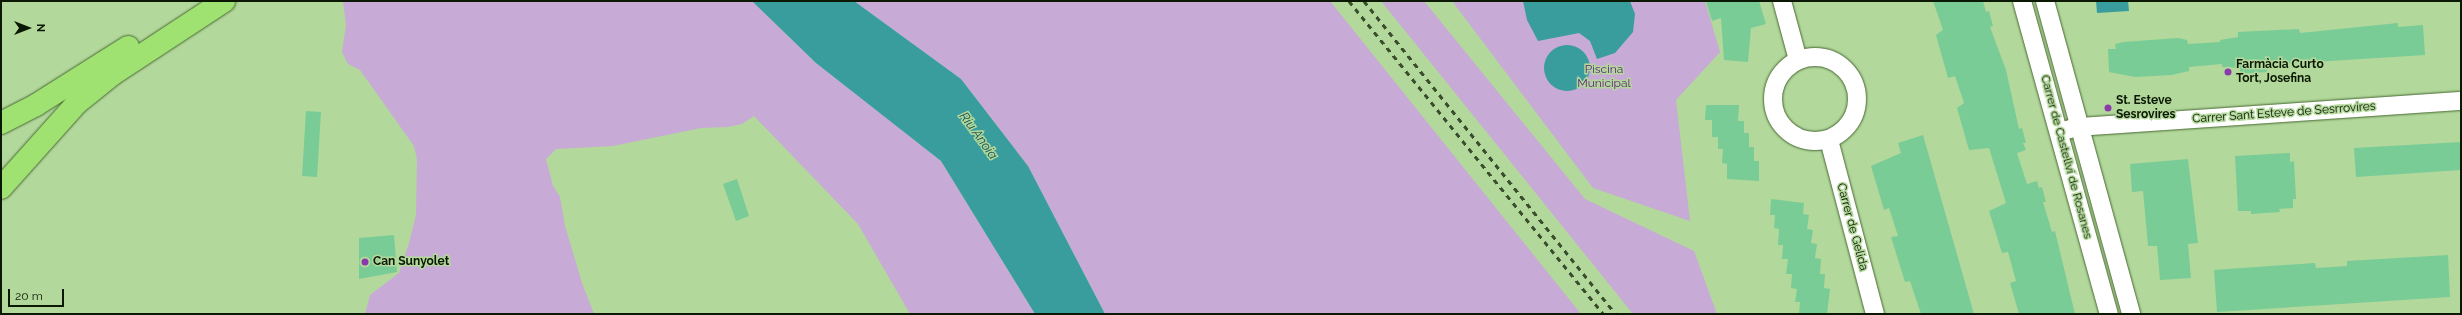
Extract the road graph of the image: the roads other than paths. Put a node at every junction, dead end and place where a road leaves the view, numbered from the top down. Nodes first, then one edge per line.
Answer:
1 (217, 1) edge
2 (224, 1) edge
3 (1782, 1) edge
4 (2022, 1) edge
5 (2045, 1) edge
6 (1798, 60) junction
7 (2461, 101) edge
8 (1, 124) edge
9 (2078, 127) junction
10 (2059, 132) junction
11 (1829, 140) junction
12 (1, 188) edge
13 (1875, 314) edge
14 (2109, 314) edge
15 (2131, 314) edge

1 - 8 highway
2 - 12 highway
3 - 6 street
4 - 10 street, Carrer de Castellví de Rosanes
5 - 9 street, Carrer de Castellví de Rosanes
6 - 11 street
6 - 11 street
7 - 9 street, Carrer Sant Esteve de Sesrrovires
9 - 10 street, Carrer Sant Esteve de Sesrrovires
9 - 15 street, Carrer de Castellví de Rosanes
10 - 14 street, Carrer de Castellví de Rosanes
11 - 13 street, Carrer de Gelida

